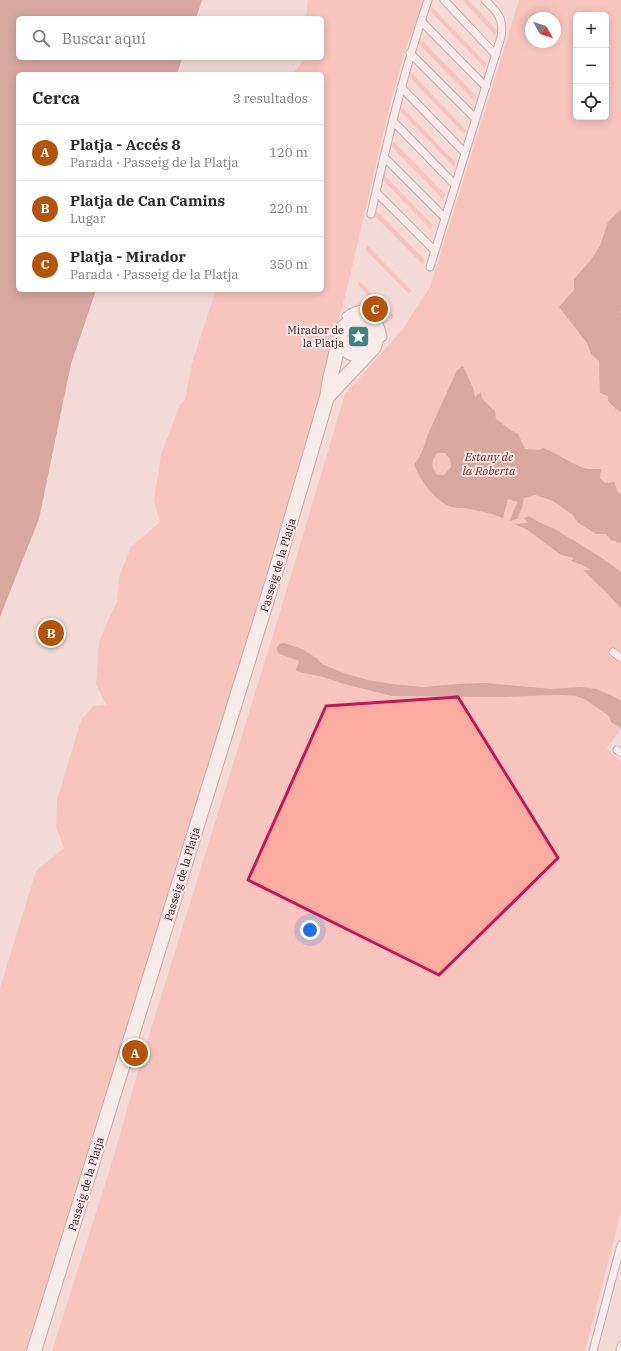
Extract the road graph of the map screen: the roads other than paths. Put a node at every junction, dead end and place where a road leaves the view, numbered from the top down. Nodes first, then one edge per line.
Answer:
1 (428, 0) edge
2 (444, 0) edge
3 (485, 0) edge
4 (421, 21) junction
5 (410, 53) junction
6 (496, 54) junction
7 (401, 87) junction
8 (486, 87) junction
9 (476, 119) junction
10 (393, 121) junction
11 (465, 153) junction
12 (384, 157) junction
13 (455, 185) junction
14 (376, 192) junction
15 (371, 214) dead end
16 (445, 218) junction
17 (434, 251) junction
18 (430, 266) dead end
19 (346, 316) dead end
20 (340, 337) junction
21 (383, 337) dead end
22 (369, 352) junction
23 (327, 397) junction
24 (614, 652) dead end
25 (621, 658) edge
26 (621, 1245) edge
27 (621, 1346) edge
28 (34, 1351) edge
29 (593, 1351) edge
30 (620, 1351) edge

1 - 4 lane
2 - 6 lane
3 - 6 lane
4 - 5 lane
4 - 8 lane
5 - 7 lane
5 - 9 lane
6 - 8 lane
7 - 10 lane
7 - 11 lane
8 - 9 lane
9 - 11 lane
10 - 12 lane
10 - 13 lane
11 - 13 lane
12 - 14 lane
12 - 16 lane
13 - 16 lane
14 - 15 lane
14 - 17 lane
16 - 17 lane
17 - 18 lane
19 - 21 lane
20 - 22 street
20 - 22 street, Passeig de la Platja
20 - 23 street, Passeig de la Platja
22 - 23 street, Passeig de la Platja
23 - 28 street, Passeig de la Platja
24 - 25 lane
26 - 29 lane
27 - 30 lane

